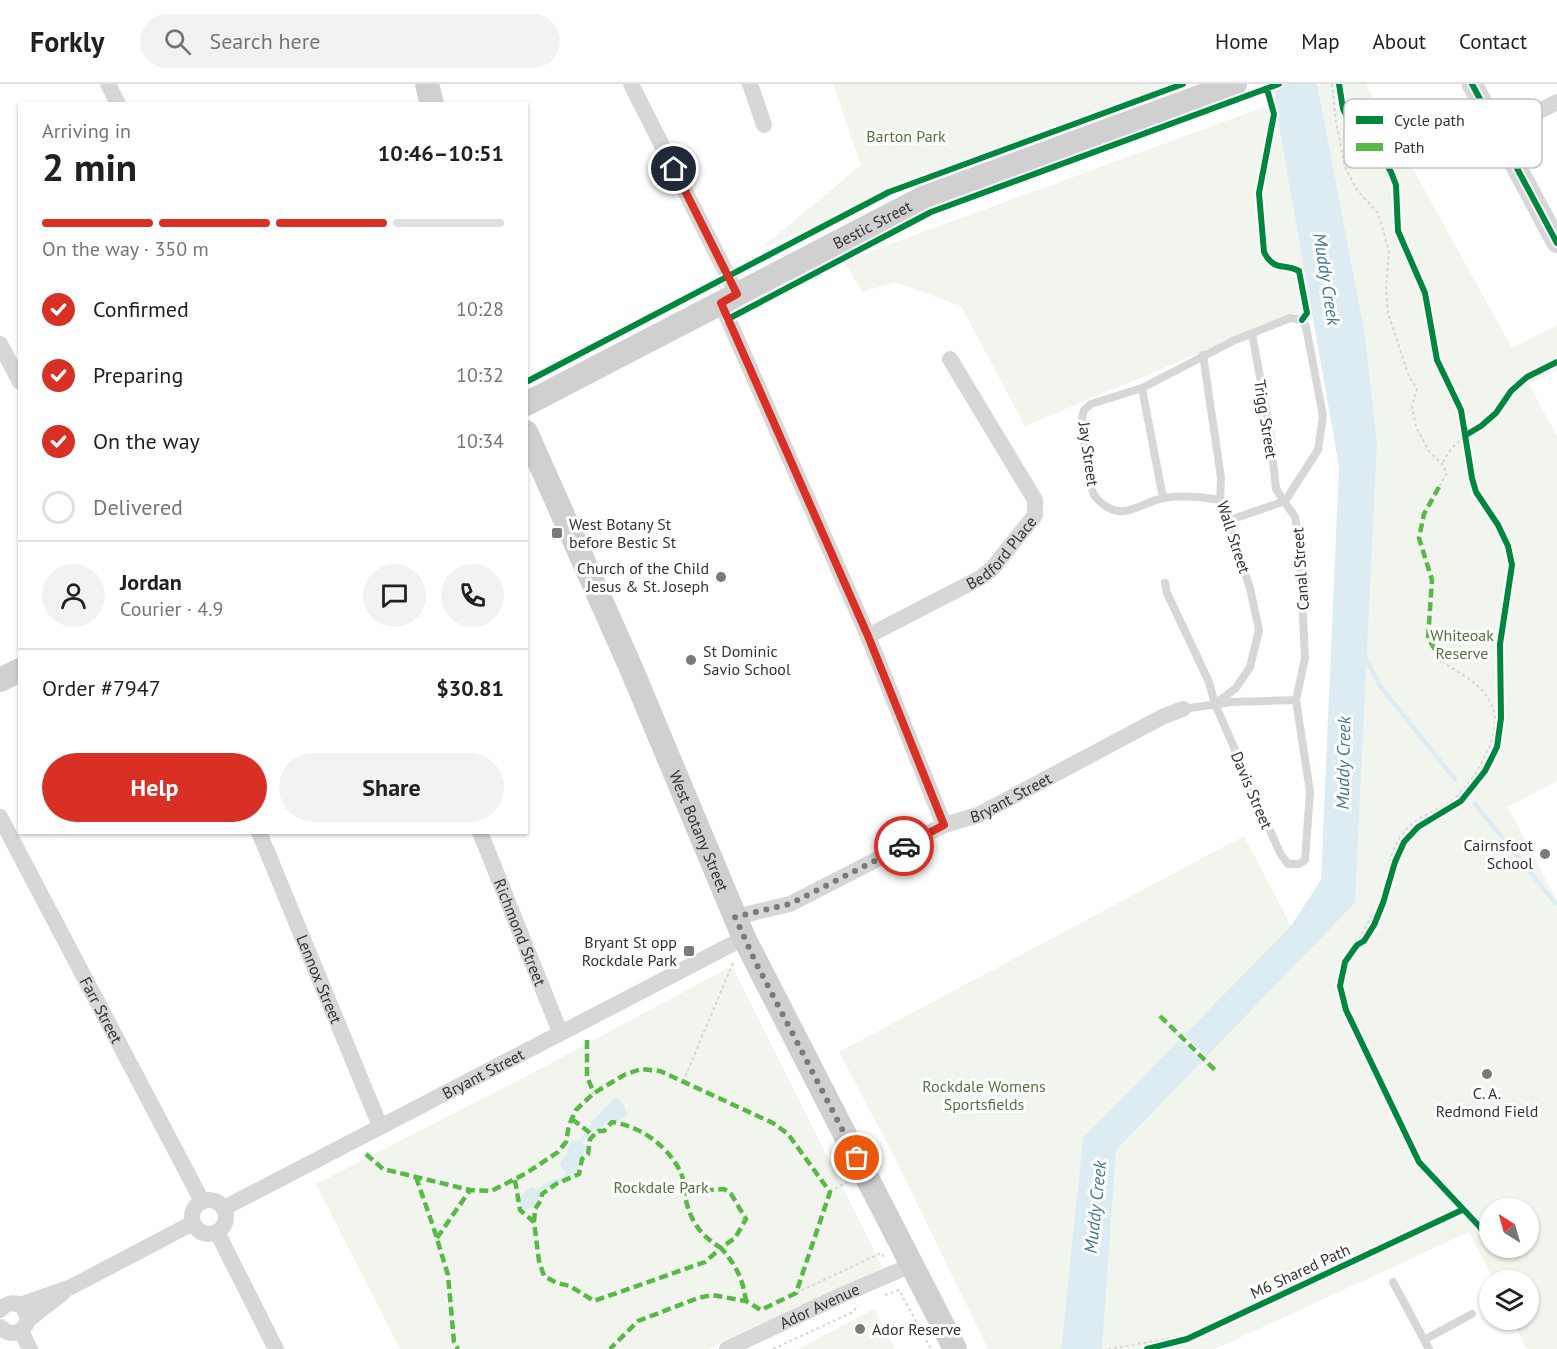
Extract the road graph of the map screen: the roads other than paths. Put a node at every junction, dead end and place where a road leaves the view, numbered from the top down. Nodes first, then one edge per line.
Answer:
1 (108, 84) edge
2 (427, 84) edge
3 (631, 84) edge
4 (750, 84) edge
5 (1472, 84) edge
6 (1231, 85) edge
7 (1480, 99) edge
8 (117, 102) edge
9 (432, 102) edge
10 (1557, 102) edge
11 (1542, 110) edge
12 (764, 125) dead end
13 (1517, 168) edge
14 (1557, 242) edge
15 (729, 298) junction
16 (1252, 334) junction
17 (0, 344) edge
18 (1203, 356) junction
19 (950, 359) dead end
20 (18, 378) edge
21 (1142, 388) junction
22 (528, 403) edge
23 (528, 436) edge
24 (1163, 498) junction
25 (1220, 500) junction
26 (1285, 501) junction
27 (1227, 521) junction
28 (1165, 583) dead end
29 (868, 636) junction
30 (18, 671) edge
31 (0, 680) edge
32 (1296, 700) junction
33 (1215, 704) junction
34 (1183, 709) joint
35 (0, 817) edge
36 (944, 825) junction
37 (260, 834) edge
38 (481, 834) edge
39 (1299, 864) joint
40 (739, 928) junction
41 (560, 1032) junction
42 (380, 1126) junction
43 (202, 1201) junction
44 (224, 1208) junction
45 (193, 1222) junction
46 (217, 1232) junction
47 (912, 1265) junction
48 (1393, 1282) dead end
49 (70, 1287) junction
50 (7, 1303) edge
51 (1472, 1314) dead end
52 (11, 1329) edge
53 (1424, 1340) junction
54 (30, 1349) edge
55 (276, 1349) edge
56 (727, 1349) edge
57 (955, 1349) edge
58 (1429, 1349) edge

1 - 8 street
2 - 9 main road
3 - 15 street
4 - 12 street
5 - 7 street
6 - 15 main road, Bestic Street
10 - 11 street
13 - 14 street
15 - 22 main road, Bestic Street
15 - 29 street
16 - 18 lane
16 - 26 lane, Trigg Street
16 - 26 lane
17 - 20 street
18 - 21 lane, Jay Street
18 - 25 lane, Wall Street
19 - 29 street, Bedford Place
21 - 24 lane
21 - 24 lane, Jay Street
23 - 40 main road, West Botany Street
24 - 25 lane, Jay Street
25 - 27 lane, Wall Street
26 - 27 lane
26 - 32 lane, Canal Street
27 - 33 lane, Wall Street
28 - 33 lane
29 - 36 street
30 - 31 main road
32 - 33 lane
32 - 39 lane, Canal Street
33 - 34 lane
33 - 39 lane, Davis Street
34 - 36 street, Bryant Street
35 - 43 street, Farr Street
36 - 40 street, Bryant Street
37 - 42 street, Lennox Street
38 - 41 street, Richmond Street
40 - 41 street, Bryant Street
40 - 47 main road, West Botany Street
41 - 42 street, Bryant Street
42 - 44 street, Bryant Street
43 - 44 street
43 - 45 street
44 - 46 street
45 - 46 street
45 - 49 street
46 - 55 street
47 - 56 street, Ador Avenue
47 - 57 main road, West Botany Street
48 - 53 lane
49 - 50 street
49 - 52 street
50 - 52 street
51 - 53 lane
52 - 54 street
53 - 58 lane

